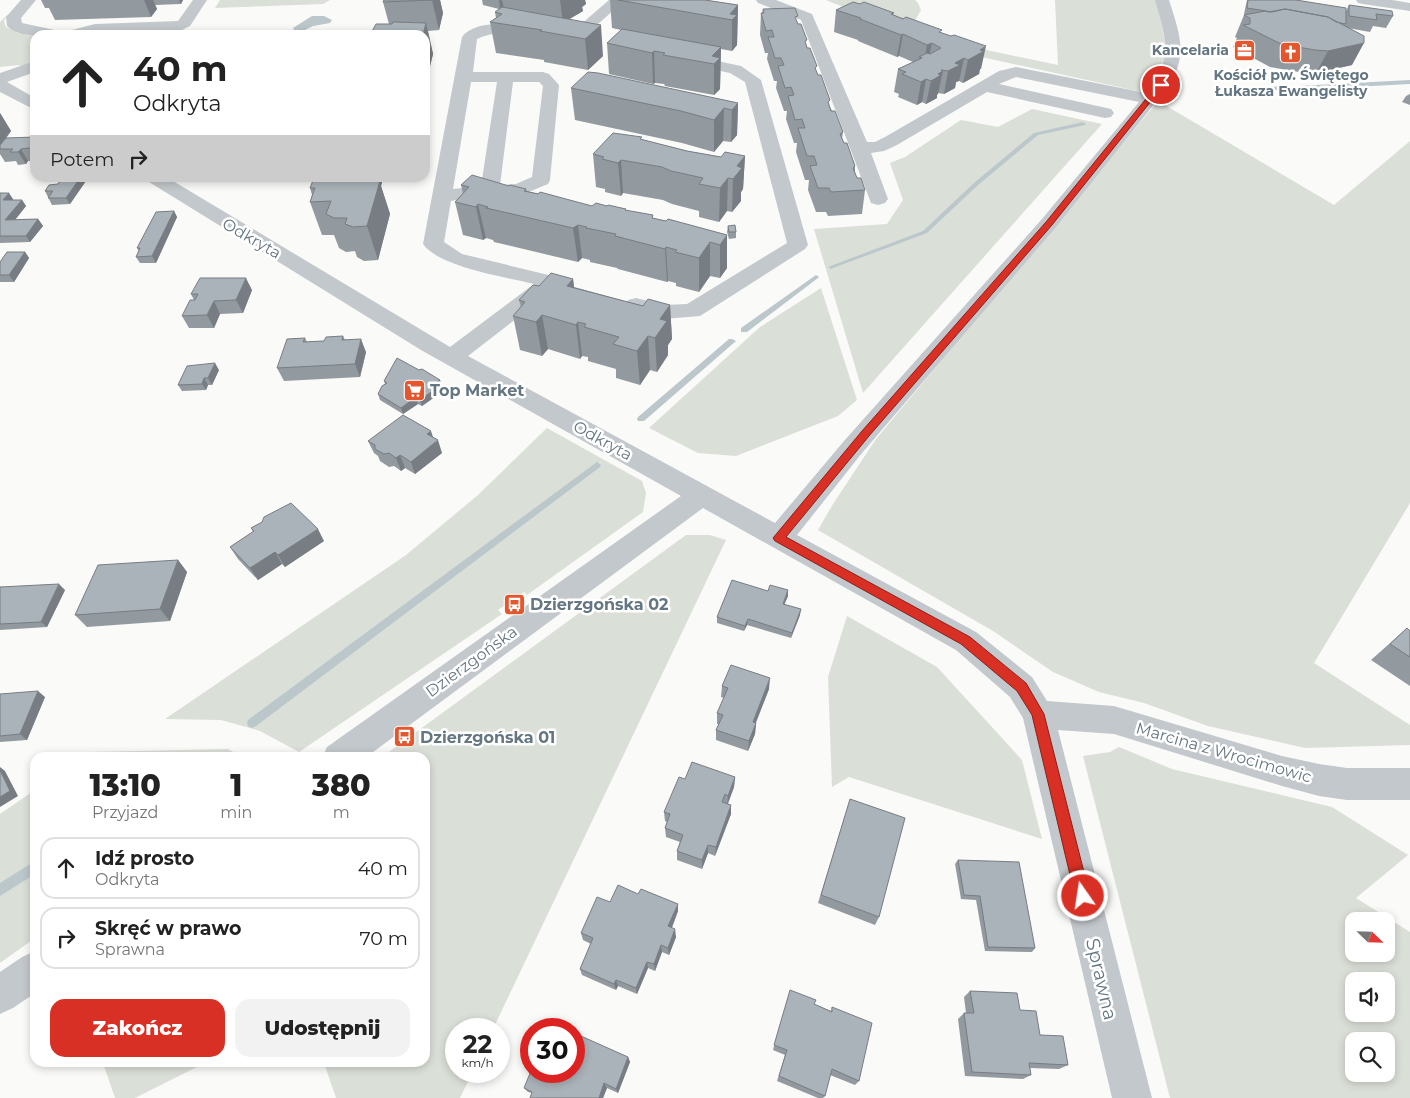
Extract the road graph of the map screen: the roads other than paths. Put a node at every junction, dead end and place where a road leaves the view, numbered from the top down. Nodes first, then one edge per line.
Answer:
1 (29, 0) edge
2 (200, 0) edge
3 (618, 0) edge
4 (763, 0) edge
5 (1162, 0) edge
6 (1364, 0) edge
7 (1410, 7) edge
8 (91, 30) edge
9 (30, 31) edge
10 (574, 38) junction
11 (600, 43) edge
12 (662, 55) edge
13 (30, 68) edge
14 (464, 77) junction
15 (506, 77) junction
16 (0, 79) edge
17 (0, 85) edge
18 (984, 86) junction
19 (1150, 99) junction
20 (30, 102) edge
21 (1105, 114) dead end
22 (860, 148) junction
23 (162, 182) edge
24 (490, 191) junction
25 (442, 198) junction
26 (878, 200) dead end
27 (550, 282) junction
28 (568, 287) edge
29 (614, 299) edge
30 (452, 357) junction
31 (702, 495) junction
32 (779, 538) junction
33 (1038, 714) junction
34 (346, 752) edge
35 (1410, 784) edge
36 (30, 974) edge
37 (0, 995) edge
38 (1132, 1098) edge

1 - 9 street
2 - 8 street
3 - 10 street
4 - 22 street
5 - 19 street
6 - 7 street
10 - 11 street
10 - 14 street
12 - 29 street
13 - 16 street
14 - 15 street
14 - 25 street
15 - 24 street
15 - 24 street
17 - 20 street
18 - 19 street
18 - 21 street
18 - 22 street
19 - 32 street
22 - 26 street
23 - 30 street, Odkryta
24 - 25 street
25 - 27 street
27 - 28 street
27 - 30 street
30 - 31 street, Odkryta
31 - 32 street, Odkryta
31 - 34 street, Dzierzgońska
32 - 33 street, Odkryta
33 - 35 street, Marcina z Wrocimowic
33 - 38 street, Sprawna
36 - 37 street

